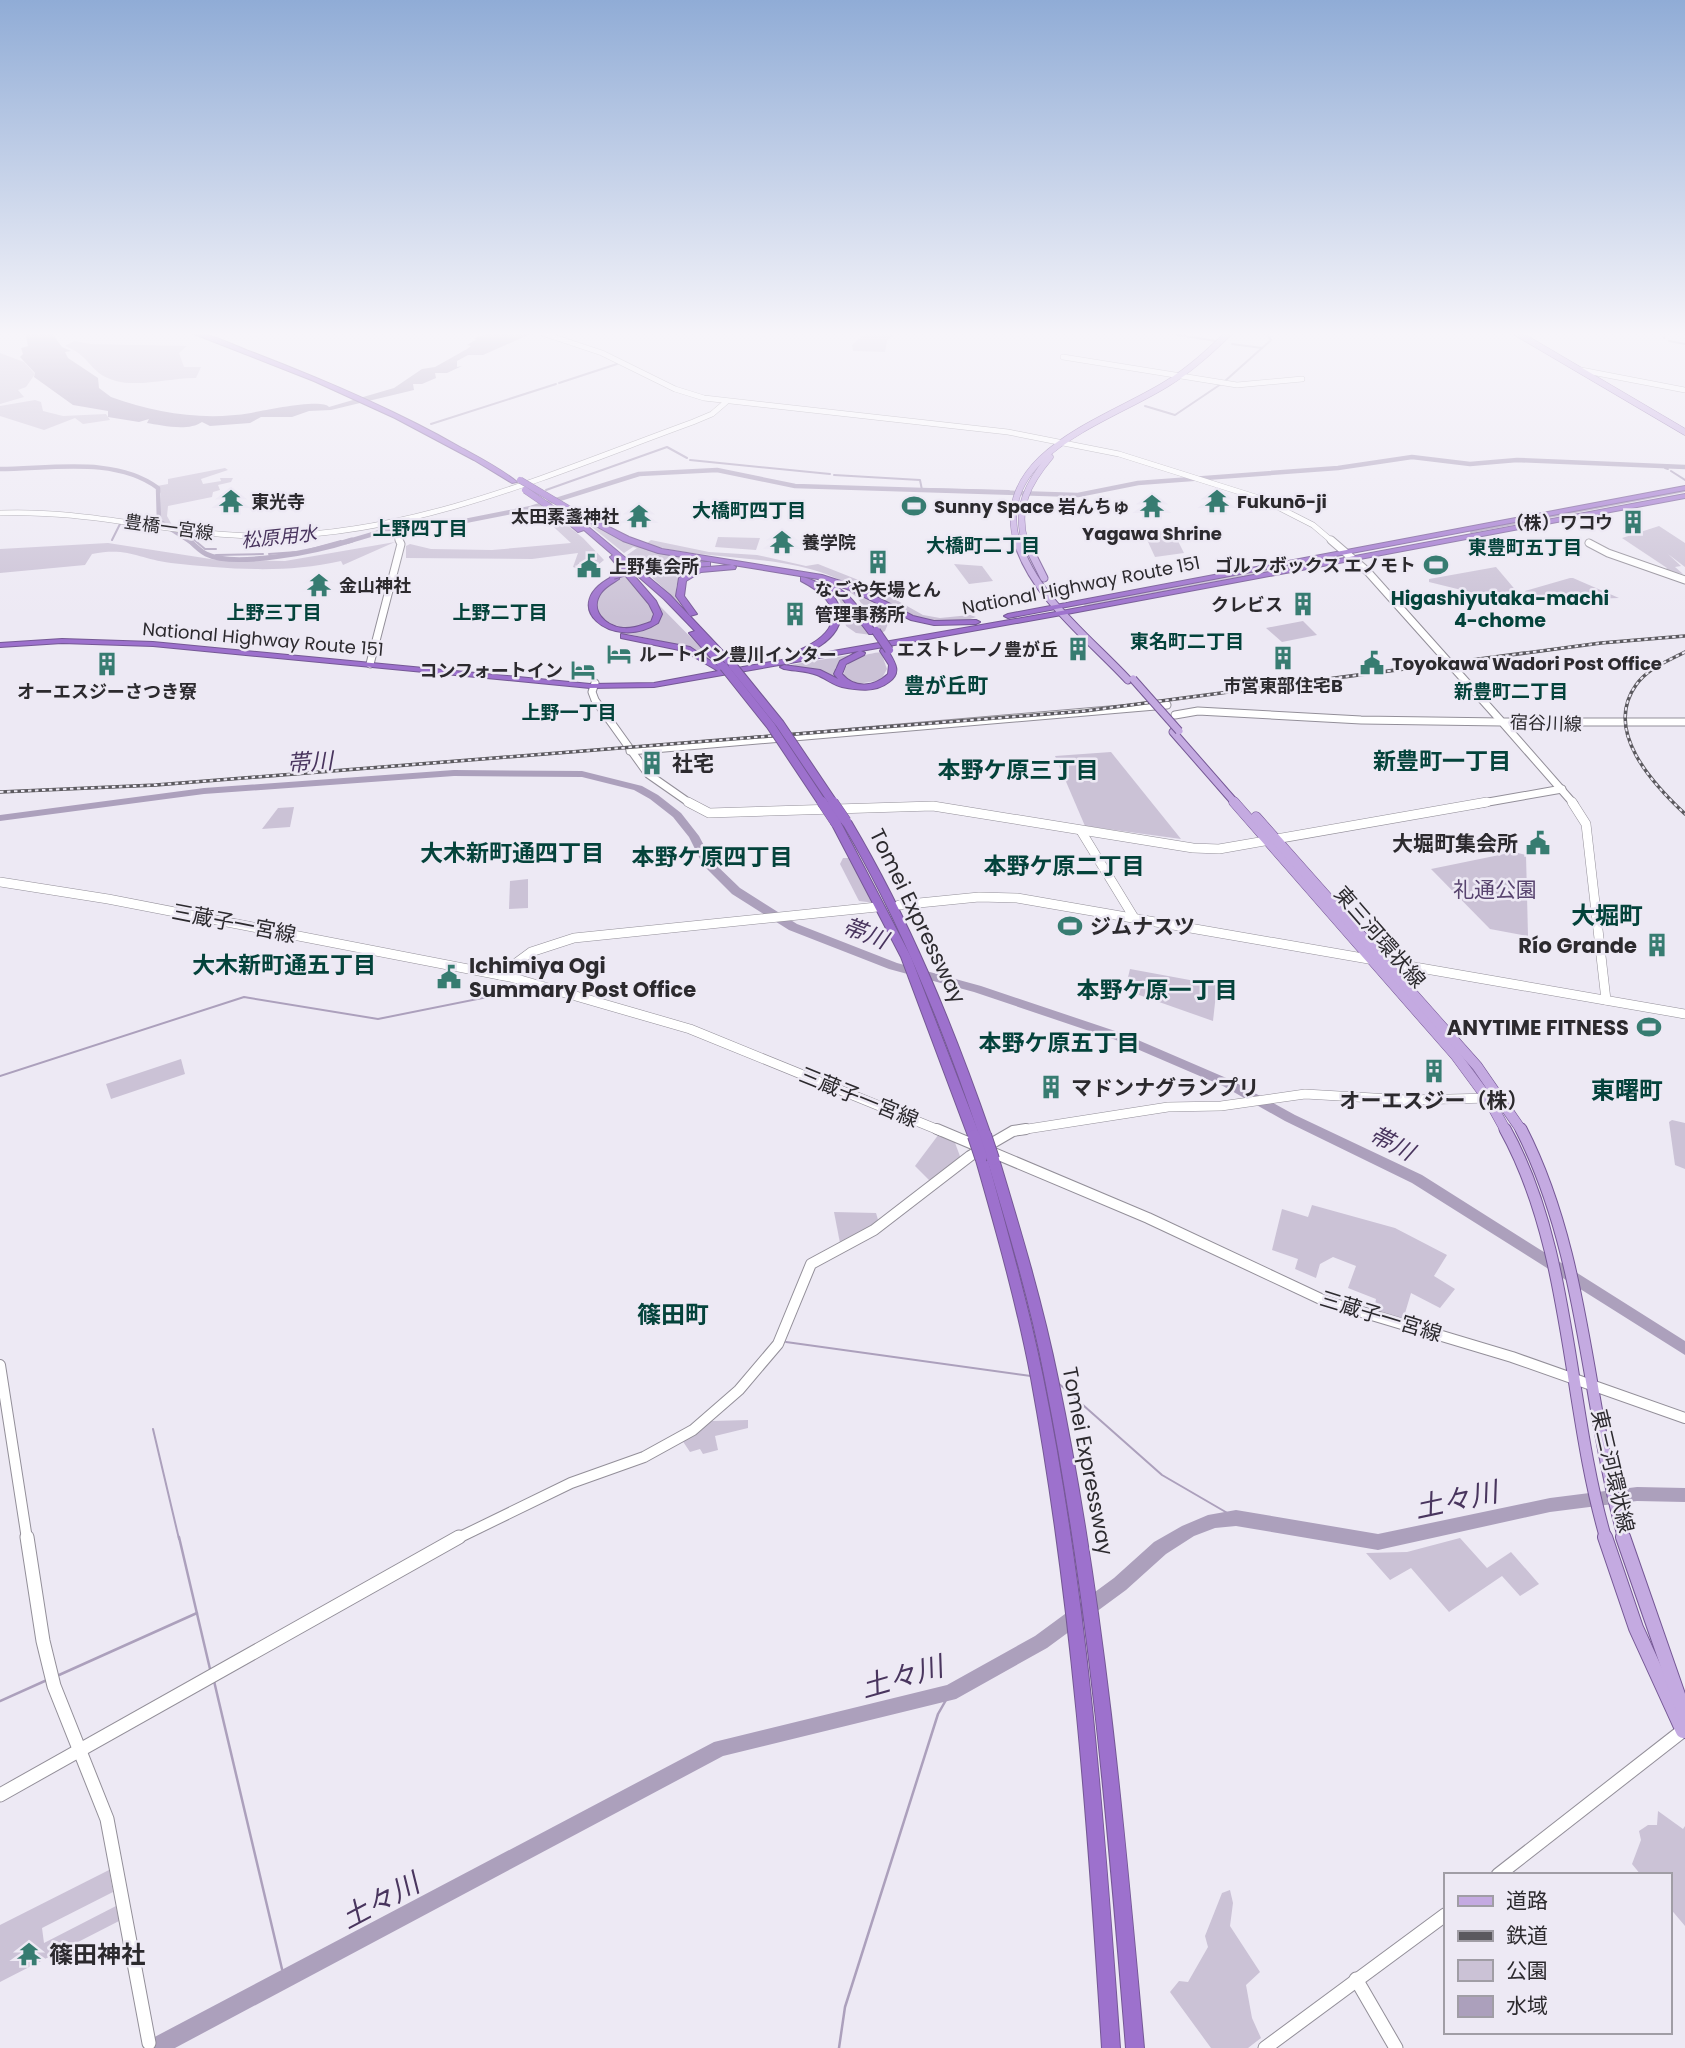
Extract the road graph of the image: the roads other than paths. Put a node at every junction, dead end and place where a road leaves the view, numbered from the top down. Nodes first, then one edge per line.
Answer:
1 (422, 428) edge
2 (425, 428) edge
3 (678, 428) edge
4 (974, 428) edge
5 (1094, 428) edge
6 (451, 441) junction
7 (1065, 442) junction
8 (517, 481) junction
9 (1685, 488) edge
10 (1685, 496) edge
11 (564, 511) junction
12 (0, 513) edge
13 (392, 527) junction
14 (1437, 543) junction
15 (1588, 543) dead end
16 (1344, 551) junction
17 (614, 557) junction
18 (1353, 559) junction
19 (732, 564) junction
20 (1259, 567) junction
21 (614, 576) junction
22 (803, 576) junction
23 (1685, 580) edge
24 (1067, 608) junction
25 (976, 622) junction
26 (961, 631) junction
27 (0, 645) edge
28 (716, 647) junction
29 (887, 650) junction
30 (782, 659) junction
31 (370, 664) junction
32 (725, 668) junction
33 (751, 669) junction
34 (594, 685) junction
35 (1167, 705) dead end
36 (1175, 715) dead end
37 (1502, 722) junction
38 (1685, 722) edge
39 (630, 751) junction
40 (1562, 789) junction
41 (841, 822) junction
42 (1081, 831) junction
43 (1272, 841) junction
44 (0, 882) edge
45 (899, 905) dead end
46 (877, 907) dead end
47 (793, 916) joint
48 (1133, 916) junction
49 (1370, 958) junction
50 (1383, 960) junction
51 (500, 975) junction
52 (922, 981) junction
53 (1606, 1000) junction
54 (1685, 1014) edge
55 (1488, 1098) junction
56 (1500, 1098) junction
57 (986, 1155) junction
58 (0, 1365) edge
59 (1041, 1370) junction
60 (1572, 1379) junction
61 (1590, 1386) junction
62 (1685, 1418) edge
63 (1685, 1715) edge
64 (1684, 1730) edge
65 (80, 1750) junction
66 (0, 1795) edge
67 (1500, 1873) edge
68 (1444, 1916) edge
69 (1356, 1979) junction
70 (149, 2043) dead end
71 (1111, 2048) edge
72 (1135, 2048) edge
73 (1265, 2048) edge
74 (1396, 2048) edge

1 - 6 highway, Tomei Expressway
2 - 6 highway, Tomei Expressway
3 - 13 main road, 豊橋一宮線
4 - 7 main road
5 - 7 main road, 東三河環状線
6 - 8 highway, Tomei Expressway
7 - 16 main road, 宿谷川線
7 - 24 main road, 東三河環状線
8 - 11 highway, Tomei Expressway, bridge
8 - 11 highway, bridge
9 - 16 highway, National Highway Route 151
10 - 14 highway, National Highway Route 151
11 - 17 highway, Tomei Expressway
11 - 19 highway
11 - 28 highway, Tomei Expressway
12 - 13 main road, 豊橋一宮線
13 - 31 main road
14 - 16 highway
14 - 18 highway, National Highway Route 151
15 - 23 main road
16 - 18 main road, 宿谷川線
16 - 20 highway, National Highway Route 151
17 - 21 highway
17 - 32 highway, Tomei Expressway
18 - 20 highway
18 - 24 highway, National Highway Route 151
18 - 37 main road, 宿谷川線
19 - 21 highway, bridge
19 - 22 highway
19 - 28 highway
20 - 24 highway, National Highway Route 151
21 - 32 highway
22 - 25 highway
22 - 29 highway, bridge
22 - 30 highway
24 - 25 highway, National Highway Route 151
24 - 26 highway, National Highway Route 151
24 - 43 main road, 東三河環状線, bridge
25 - 30 highway, National Highway Route 151
26 - 29 highway
26 - 33 highway, National Highway Route 151
27 - 31 highway, National Highway Route 151
28 - 32 highway, Tomei Expressway
29 - 33 highway
30 - 34 highway, National Highway Route 151
31 - 34 highway, National Highway Route 151
32 - 41 highway, Tomei Expressway, bridge
32 - 41 highway, Tomei Expressway, bridge
33 - 34 highway, National Highway Route 151
34 - 39 street
35 - 39 main road
36 - 37 main road
37 - 38 main road, 宿谷川線
37 - 40 main road
39 - 42 street
40 - 43 street
40 - 53 main road
41 - 52 highway, Tomei Expressway
41 - 52 highway, Tomei Expressway
42 - 43 street
42 - 48 main road
43 - 49 main road, 東三河環状線
43 - 50 main road, 東三河環状線
44 - 51 main road, 三蔵子一宮線
45 - 48 main road
46 - 47 street
47 - 51 main road
48 - 49 main road
49 - 50 main road
49 - 55 main road, 東三河環状線
50 - 53 main road
50 - 56 main road, 東三河環状線
51 - 57 main road, 三蔵子一宮線
52 - 57 highway, Tomei Expressway, bridge
53 - 54 main road
55 - 56 main road
55 - 57 main road
55 - 60 main road, 東三河環状線
56 - 61 main road, 東三河環状線
57 - 59 highway, Tomei Expressway
57 - 60 main road, 三蔵子一宮線
57 - 65 main road
58 - 65 main road
59 - 71 highway, Tomei Expressway
59 - 72 highway, Tomei Expressway
60 - 61 main road, 三蔵子一宮線
60 - 64 main road, 東三河環状線
61 - 62 main road, 三蔵子一宮線
61 - 63 main road, 東三河環状線
64 - 67 main road
65 - 66 main road
65 - 70 main road
68 - 69 main road
69 - 73 main road
69 - 74 main road

